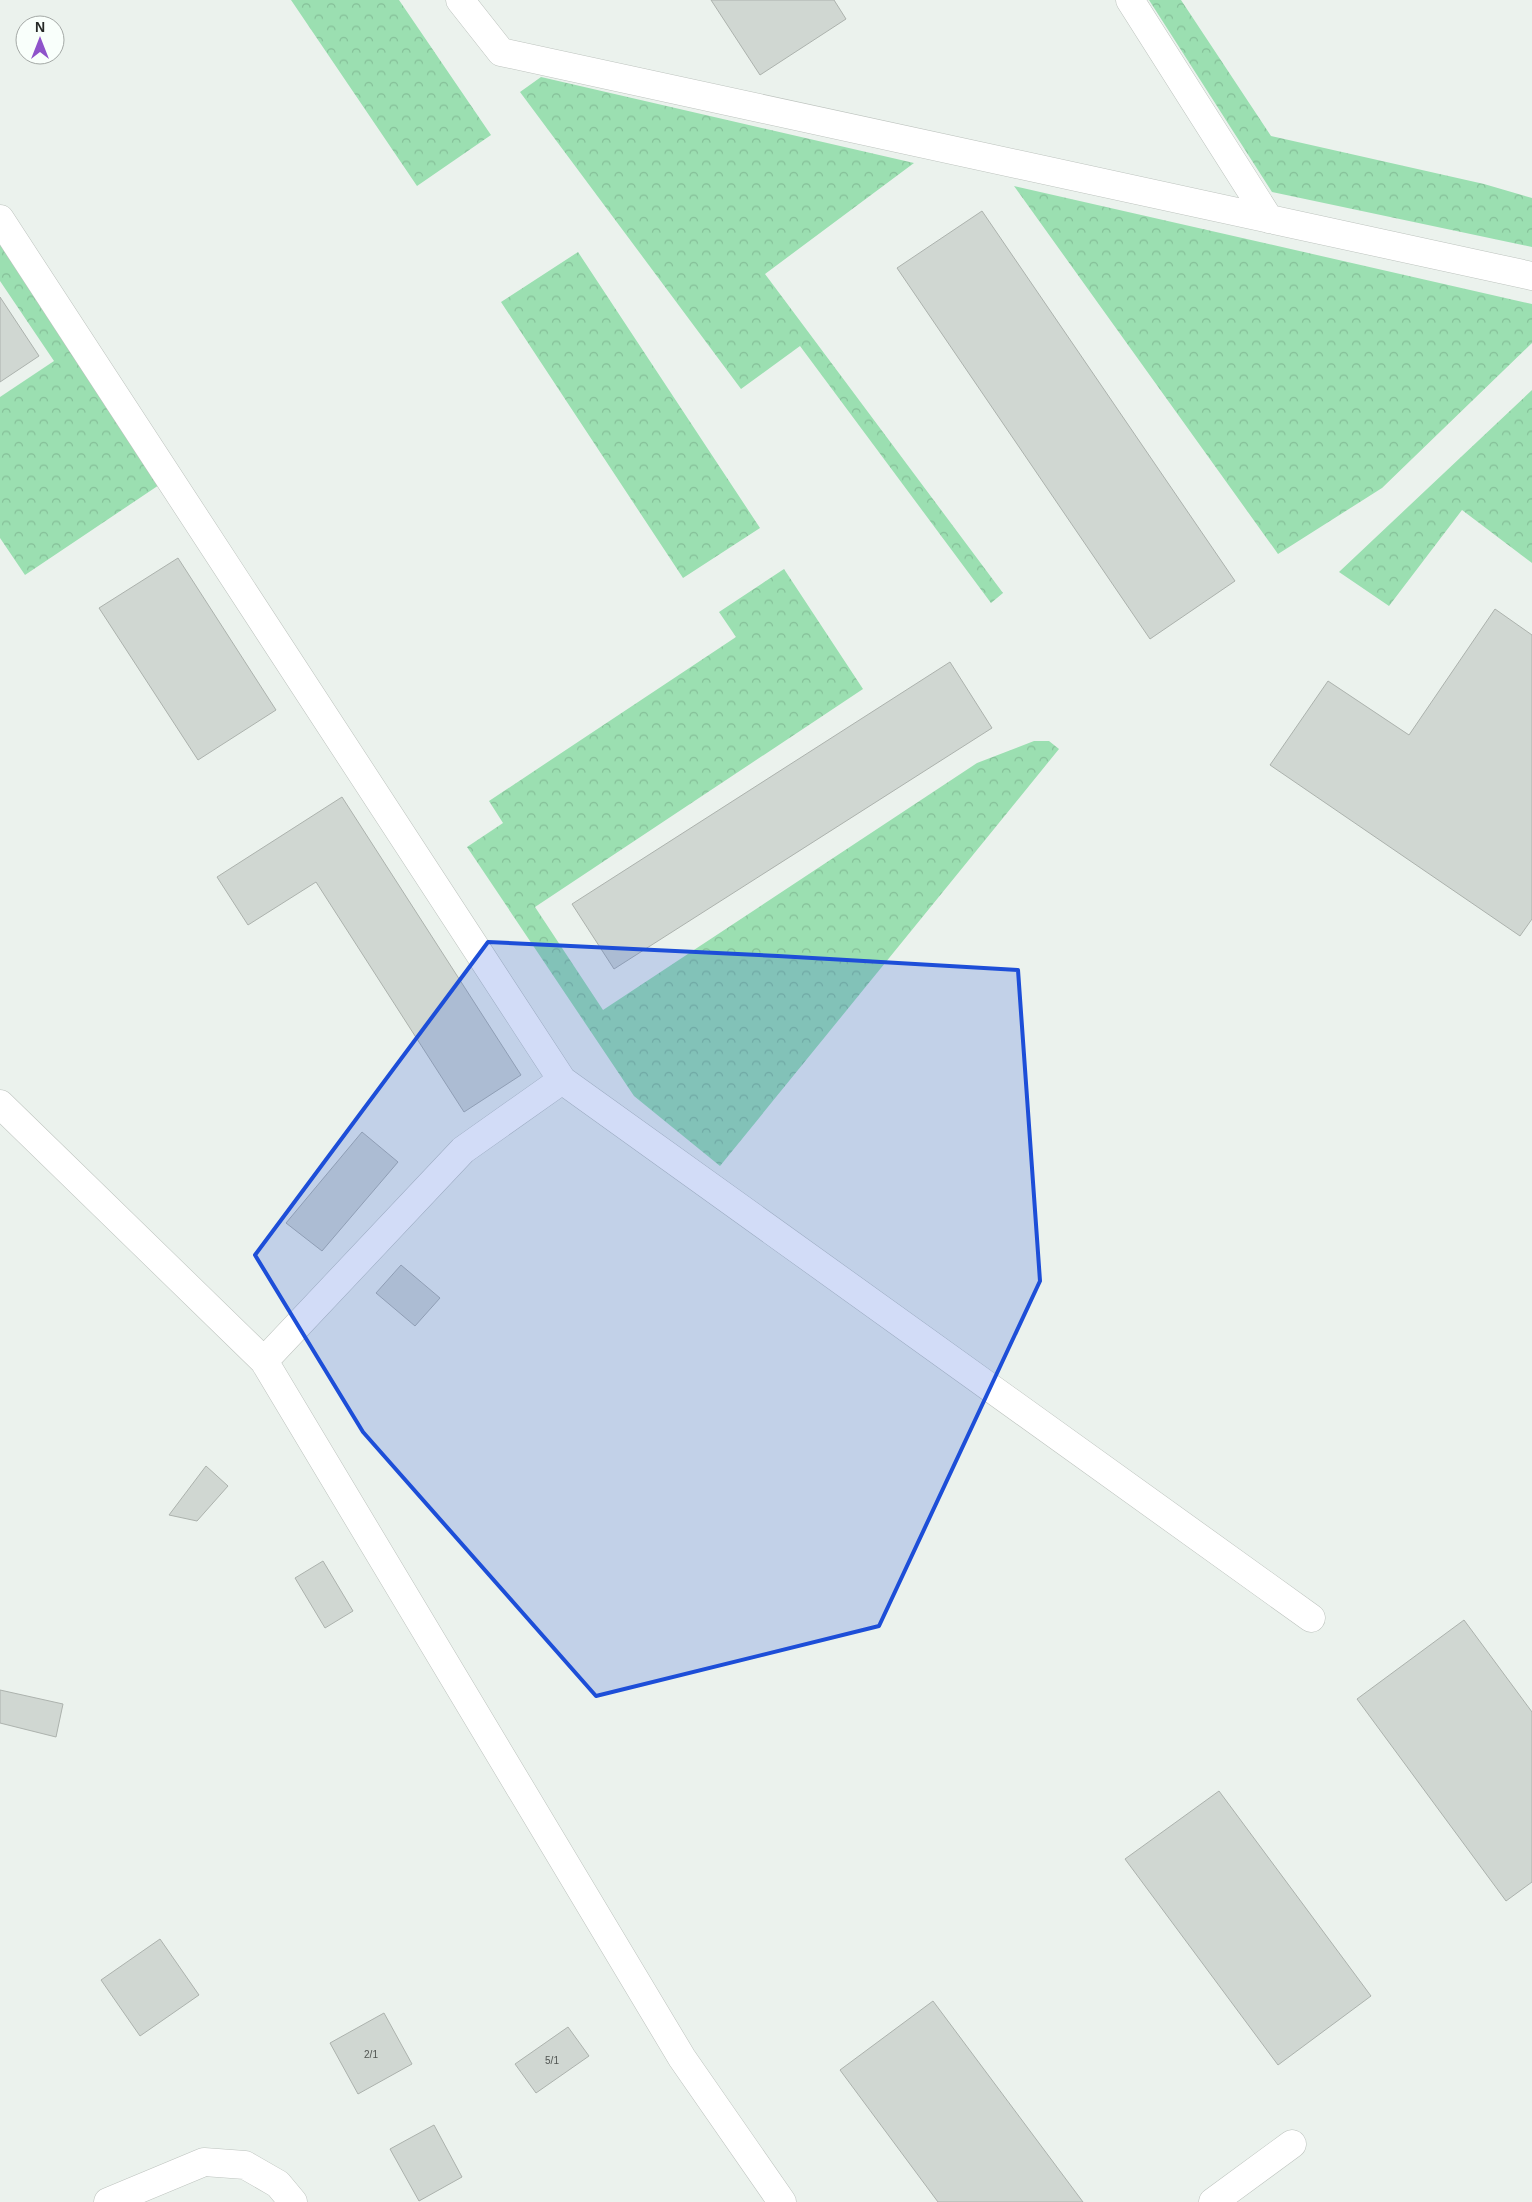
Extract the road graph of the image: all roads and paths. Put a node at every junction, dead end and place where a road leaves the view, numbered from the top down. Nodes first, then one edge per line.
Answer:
1 (460, 0) edge
2 (1130, 0) edge
3 (0, 219) edge
4 (1268, 219) junction
5 (1532, 276) edge
6 (562, 1080) junction
7 (0, 1104) edge
8 (264, 1361) junction
9 (1311, 1618) dead end
10 (1292, 2144) dead end
11 (108, 2202) edge
12 (293, 2202) edge
13 (782, 2202) edge
14 (1213, 2202) edge

1 - 4 street
2 - 4 street
3 - 6 street
4 - 5 street
6 - 8 street
6 - 9 street
7 - 8 street
8 - 13 street
10 - 14 street
11 - 12 street

